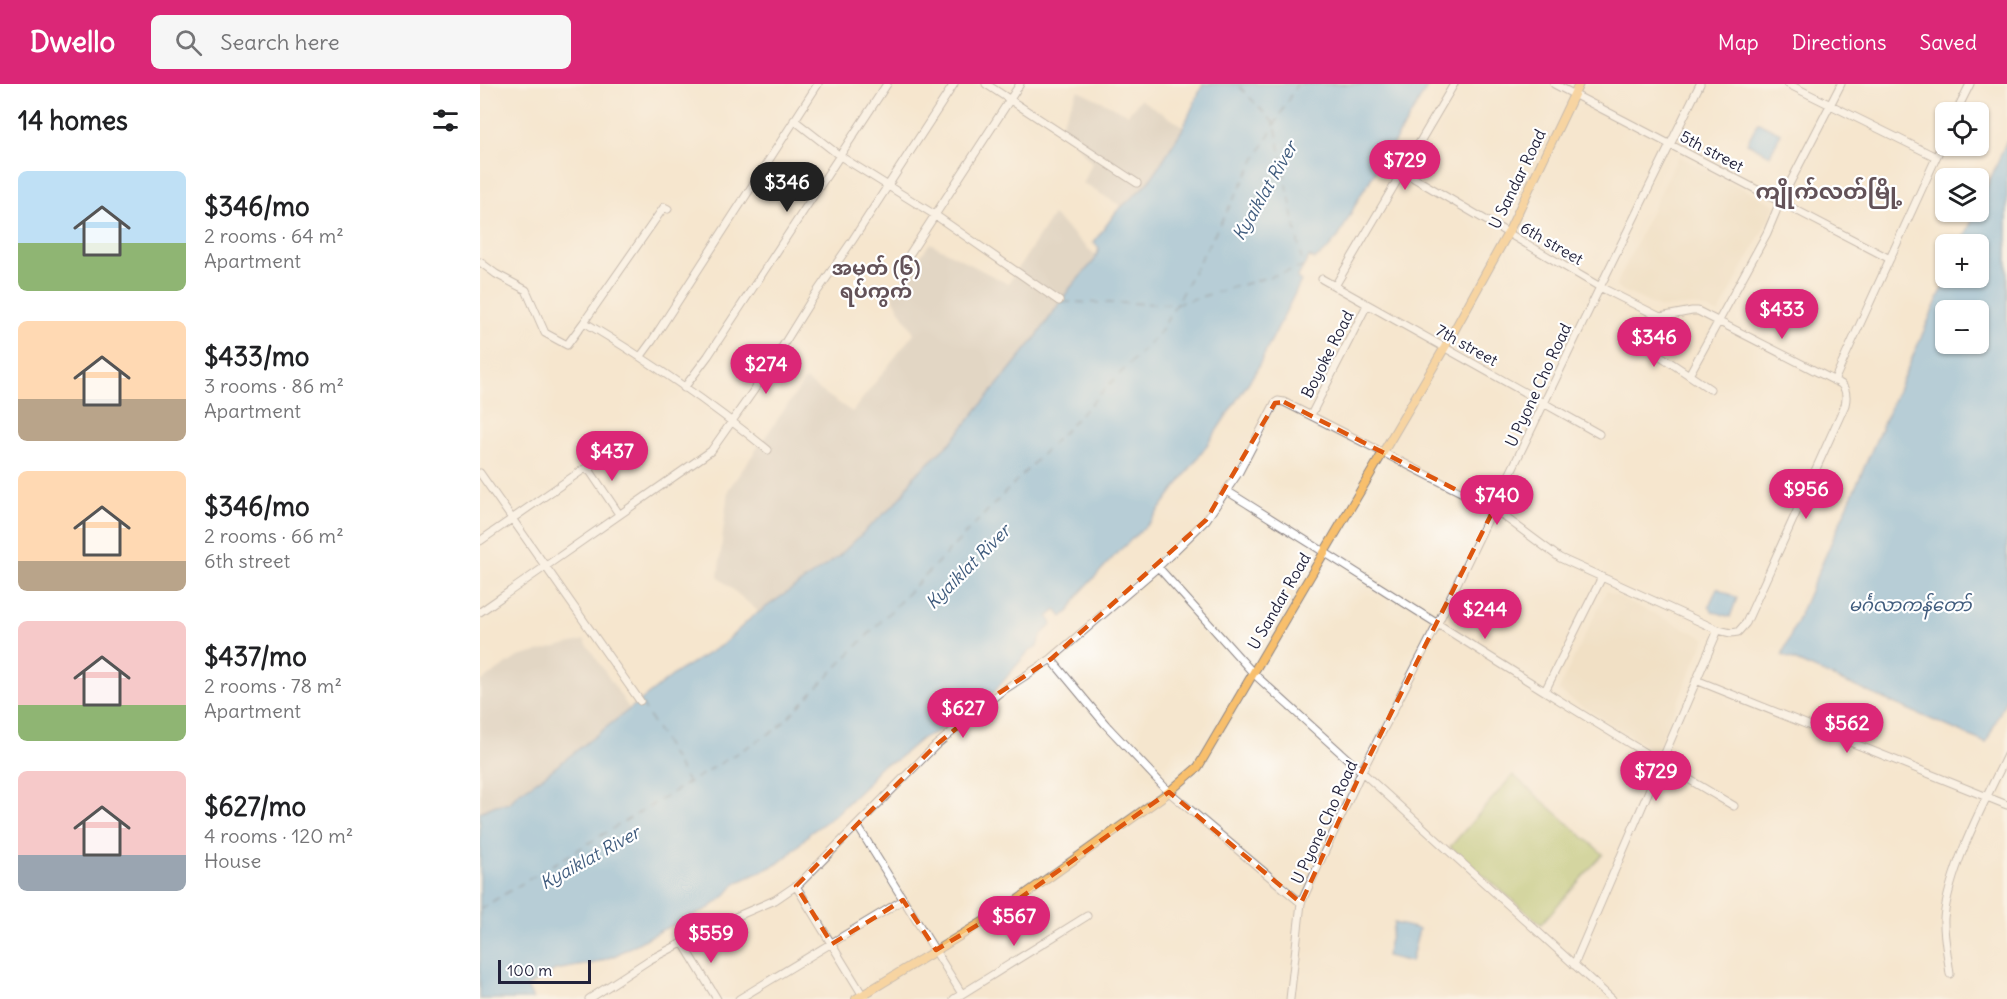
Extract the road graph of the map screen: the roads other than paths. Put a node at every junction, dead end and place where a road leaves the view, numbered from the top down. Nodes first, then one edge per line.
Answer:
1 (818, 84) edge
2 (887, 84) edge
3 (954, 84) edge
4 (986, 84) edge
5 (1020, 84) edge
6 (1454, 84) edge
7 (1554, 84) edge
8 (1579, 84) edge
9 (1700, 84) edge
10 (1788, 84) edge
11 (1841, 84) edge
12 (1968, 84) edge
13 (1574, 95) junction
14 (1010, 100) junction
15 (1960, 102) edge
16 (1830, 105) junction
17 (795, 120) junction
18 (1671, 145) junction
19 (840, 156) junction
20 (1936, 157) joint
21 (1402, 171) junction
22 (1137, 183) dead end
23 (888, 187) junction
24 (1780, 202) junction
25 (668, 210) dead end
26 (935, 215) junction
27 (1508, 233) junction
28 (909, 255) dead end
29 (1890, 259) junction
30 (480, 262) edge
31 (1322, 279) dead end
32 (1335, 286) junction
33 (1600, 286) junction
34 (1059, 302) dead end
35 (1367, 304) junction
36 (1660, 317) junction
37 (1719, 321) junction
38 (584, 322) junction
39 (1445, 347) junction
40 (641, 356) junction
41 (1689, 375) junction
42 (1834, 381) junction
43 (684, 388) junction
44 (1710, 389) dead end
45 (1544, 403) junction
46 (1311, 416) junction
47 (733, 422) junction
48 (1599, 434) dead end
49 (768, 450) dead end
50 (1383, 453) junction
51 (480, 473) edge
52 (1227, 491) junction
53 (1494, 509) junction
54 (620, 514) junction
55 (511, 519) junction
56 (480, 541) edge
57 (1325, 552) junction
58 (545, 567) junction
59 (1158, 567) junction
60 (1602, 577) junction
61 (480, 612) edge
62 (1437, 625) junction
63 (1718, 630) junction
64 (1051, 659) junction
65 (1254, 674) junction
66 (1696, 680) junction
67 (1545, 691) junction
68 (640, 700) dead end
69 (2007, 755) edge
70 (1660, 762) junction
71 (1360, 773) junction
72 (1168, 792) junction
73 (1987, 797) junction
74 (2007, 805) edge
75 (1734, 806) dead end
76 (857, 825) junction
77 (796, 886) junction
78 (903, 900) junction
79 (1301, 903) junction
80 (1087, 916) dead end
81 (683, 943) junction
82 (832, 944) junction
83 (936, 950) junction
84 (1574, 965) junction
85 (1950, 974) dead end
86 (962, 994) junction
87 (861, 998) edge
88 (589, 999) edge
89 (717, 999) edge
90 (739, 999) edge
91 (954, 999) edge
92 (1290, 999) edge
93 (1612, 999) edge

1 - 17 street
2 - 19 street
3 - 23 street
4 - 14 street
5 - 14 street
6 - 21 street, Boyoke Road
7 - 13 street, 5th street
8 - 13 main road, U Sandar Road
9 - 18 street, U Pyone Cho Road
10 - 16 street
11 - 16 street
12 - 15 street
13 - 18 street, 5th street
13 - 27 main road, U Sandar Road
14 - 22 street
14 - 26 street
16 - 20 street
16 - 24 street
17 - 19 street
17 - 40 street
18 - 24 street, 5th street
18 - 33 street, U Pyone Cho Road
19 - 23 street
19 - 43 street
20 - 29 street
21 - 27 street, 6th street
21 - 32 street, Boyoke Road
23 - 26 street
23 - 47 street
24 - 29 street, 5th street
24 - 37 street
25 - 38 street
26 - 28 street
26 - 34 street
27 - 33 street, 6th street
27 - 39 main road, U Sandar Road
29 - 42 street
30 - 38 street
31 - 32 street, 7th street
32 - 35 street, 7th street
33 - 36 street, 6th street
33 - 45 street, U Pyone Cho Road
35 - 39 street, 7th street
35 - 46 street, Boyoke Road
36 - 37 street
36 - 41 street
37 - 41 street
37 - 42 street
38 - 40 street
39 - 45 street, 7th street
39 - 50 main road, U Sandar Road
40 - 43 street
41 - 44 street
42 - 63 street
43 - 47 street
45 - 48 street, 7th street
45 - 53 street, U Pyone Cho Road
46 - 50 street
46 - 52 street
47 - 49 street
47 - 54 street
50 - 53 street
50 - 57 main road, U Sandar Road
51 - 55 street
52 - 57 street
52 - 59 street
53 - 60 street
53 - 62 street, U Pyone Cho Road
54 - 55 street
54 - 58 street
55 - 56 street
55 - 58 street
57 - 62 street
57 - 65 main road, U Sandar Road
58 - 61 street
58 - 68 street
59 - 64 street
59 - 65 street
60 - 63 street
60 - 67 street
62 - 67 street
62 - 71 street, U Pyone Cho Road
63 - 66 street
64 - 72 street
64 - 76 street
65 - 71 street
65 - 72 main road, U Sandar Road
66 - 70 street
66 - 73 street
67 - 70 street
69 - 73 street
70 - 75 street
70 - 84 street
71 - 79 street, U Pyone Cho Road
71 - 84 street
72 - 79 street
72 - 83 main road, U Sandar Road
73 - 74 street
73 - 85 street
76 - 77 street
76 - 78 street
77 - 81 street
77 - 82 street
78 - 82 street
78 - 83 street
79 - 92 street, U Pyone Cho Road
80 - 86 street
81 - 88 street
81 - 89 street
82 - 87 street
82 - 90 street
83 - 86 street
83 - 87 main road, U Sandar Road
84 - 93 street
86 - 91 street

